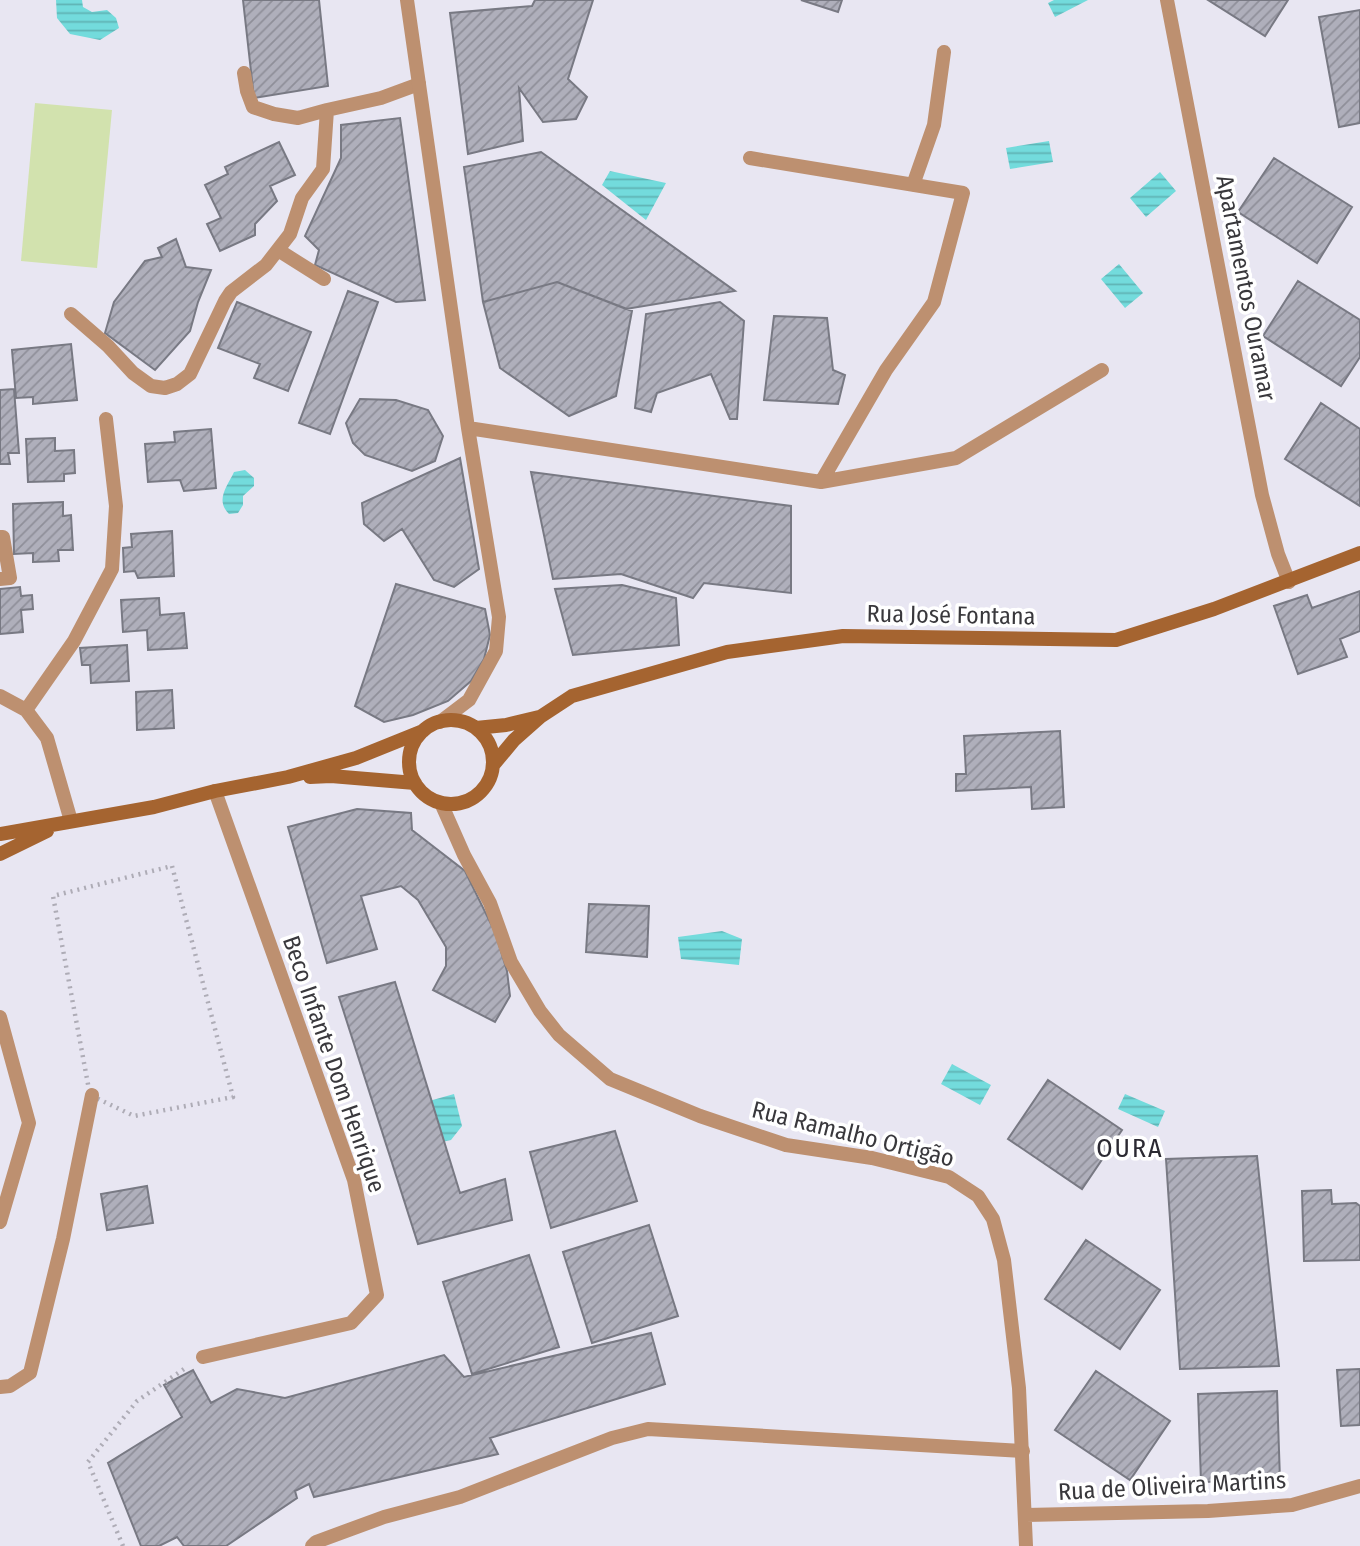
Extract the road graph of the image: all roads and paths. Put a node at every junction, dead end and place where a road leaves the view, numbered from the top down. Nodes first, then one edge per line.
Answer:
1 (407, 0) edge
2 (1167, 0) edge
3 (944, 52) dead end
4 (244, 74) dead end
5 (419, 85) junction
6 (327, 110) junction
7 (750, 158) dead end
8 (913, 185) junction
9 (278, 250) junction
10 (324, 279) dead end
11 (71, 314) dead end
12 (1102, 370) dead end
13 (106, 419) dead end
14 (468, 428) junction
15 (821, 482) junction
16 (0, 537) edge
17 (1360, 554) edge
18 (0, 579) edge
19 (1289, 582) junction
20 (0, 696) edge
21 (26, 710) junction
22 (540, 717) junction
23 (440, 722) junction
24 (476, 727) junction
25 (423, 730) junction
26 (494, 764) junction
27 (288, 777) junction
28 (415, 783) junction
29 (215, 791) junction
30 (441, 803) junction
31 (71, 821) junction
32 (0, 834) edge
33 (0, 854) edge
34 (0, 1017) edge
35 (92, 1095) junction
36 (0, 1222) edge
37 (203, 1357) joint
38 (0, 1387) edge
39 (1023, 1451) junction
40 (1360, 1486) edge
41 (1026, 1515) junction
42 (122, 1546) edge
43 (312, 1546) edge
44 (1026, 1546) edge

1 - 5 street
2 - 19 street, Apartamentos Ouramar
3 - 8 street
4 - 6 street
5 - 6 street
5 - 14 street
6 - 9 street
7 - 8 street
8 - 15 street
9 - 10 street
9 - 11 street
12 - 15 street
13 - 21 street
14 - 15 street
14 - 23 street
16 - 18 street
17 - 19 street, Rua José Fontana
19 - 22 street, Rua José Fontana
20 - 21 street
21 - 31 street
22 - 24 street, Rua José Fontana
22 - 26 street, Rua José Fontana
23 - 24 street
23 - 25 street
24 - 26 street
25 - 27 street
25 - 28 street
26 - 30 street
27 - 28 street
27 - 29 street
28 - 30 street
29 - 31 street
29 - 37 street, Beco Infante Dom Henrique
30 - 39 street, Rua Ramalho Ortigão
31 - 32 street
31 - 33 street
34 - 36 street
35 - 35 path
35 - 38 street
37 - 42 path
39 - 41 street, Rua Ramalho Ortigão
39 - 43 street
40 - 41 street, Rua de Oliveira Martins
41 - 44 street, Rua Ramalho Ortigão

